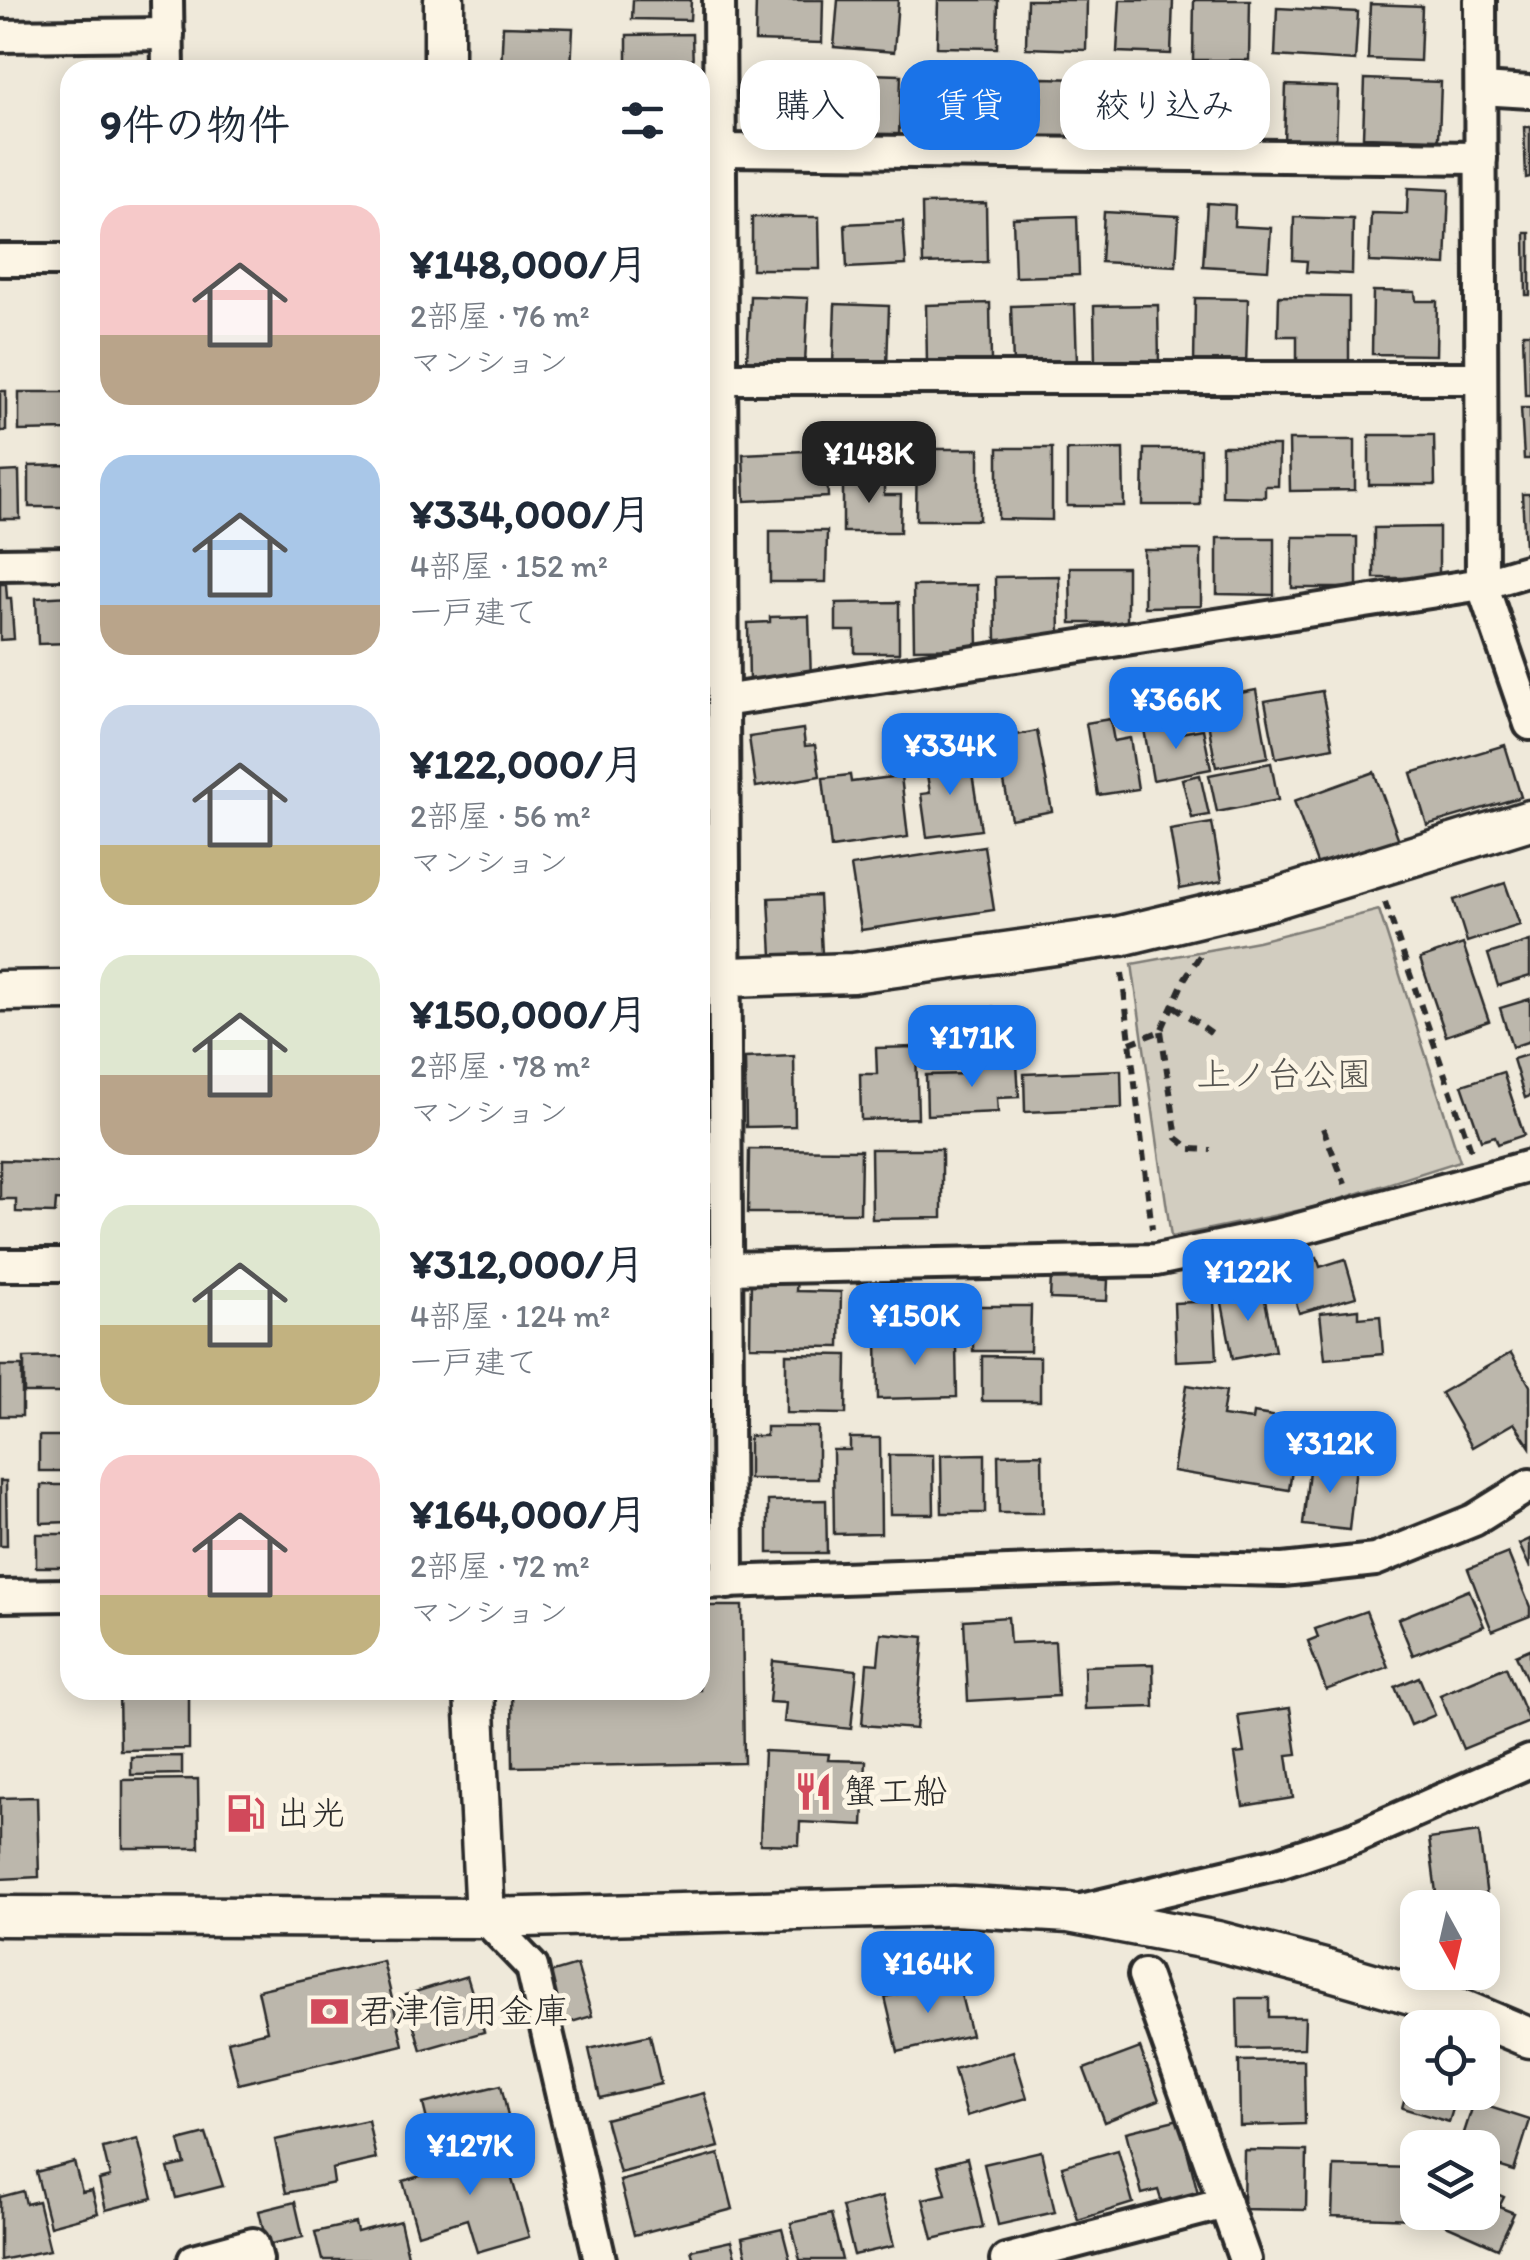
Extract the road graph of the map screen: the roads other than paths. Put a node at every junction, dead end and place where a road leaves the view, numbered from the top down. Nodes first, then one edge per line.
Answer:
1 (167, 0) edge
2 (444, 0) edge
3 (719, 0) edge
4 (1480, 0) edge
5 (168, 34) junction
6 (0, 36) edge
7 (168, 60) edge
8 (444, 60) edge
9 (1480, 89) junction
10 (1530, 92) edge
11 (720, 150) junction
12 (1480, 158) junction
13 (0, 260) edge
14 (60, 260) edge
15 (720, 378) junction
16 (1482, 378) junction
17 (60, 563) edge
18 (0, 564) edge
19 (1530, 570) edge
20 (1482, 584) junction
21 (722, 702) junction
22 (1530, 724) edge
23 (1530, 820) edge
24 (712, 978) edge
25 (60, 990) edge
26 (0, 991) edge
27 (1530, 1166) edge
28 (0, 1265) edge
29 (60, 1265) edge
30 (726, 1268) junction
31 (1530, 1485) edge
32 (714, 1583) edge
33 (60, 1595) edge
34 (0, 1596) edge
35 (474, 1700) edge
36 (1530, 1760) edge
37 (1069, 1913) junction
38 (0, 1916) edge
39 (485, 1918) junction
40 (1144, 1975) dead end
41 (1530, 2038) edge
42 (1225, 2203) junction
43 (194, 2260) edge
44 (258, 2260) edge
45 (600, 2260) edge
46 (1006, 2260) edge
47 (1245, 2260) edge

1 - 5 street
2 - 8 street
3 - 11 street
4 - 9 street
5 - 6 street
5 - 7 street
9 - 10 street
9 - 12 street
11 - 12 street
11 - 15 street
12 - 16 street
13 - 14 street
15 - 16 street
15 - 21 street
16 - 20 street
17 - 18 street
19 - 20 street
20 - 21 street
20 - 22 street
21 - 24 street
23 - 24 street
24 - 30 street
25 - 26 street
27 - 30 street
28 - 29 street
30 - 32 street
31 - 32 street
33 - 34 street
35 - 39 street
36 - 37 street
37 - 39 street
37 - 41 street
38 - 39 street
39 - 45 street
40 - 42 street
42 - 46 street
42 - 47 street
43 - 44 street

